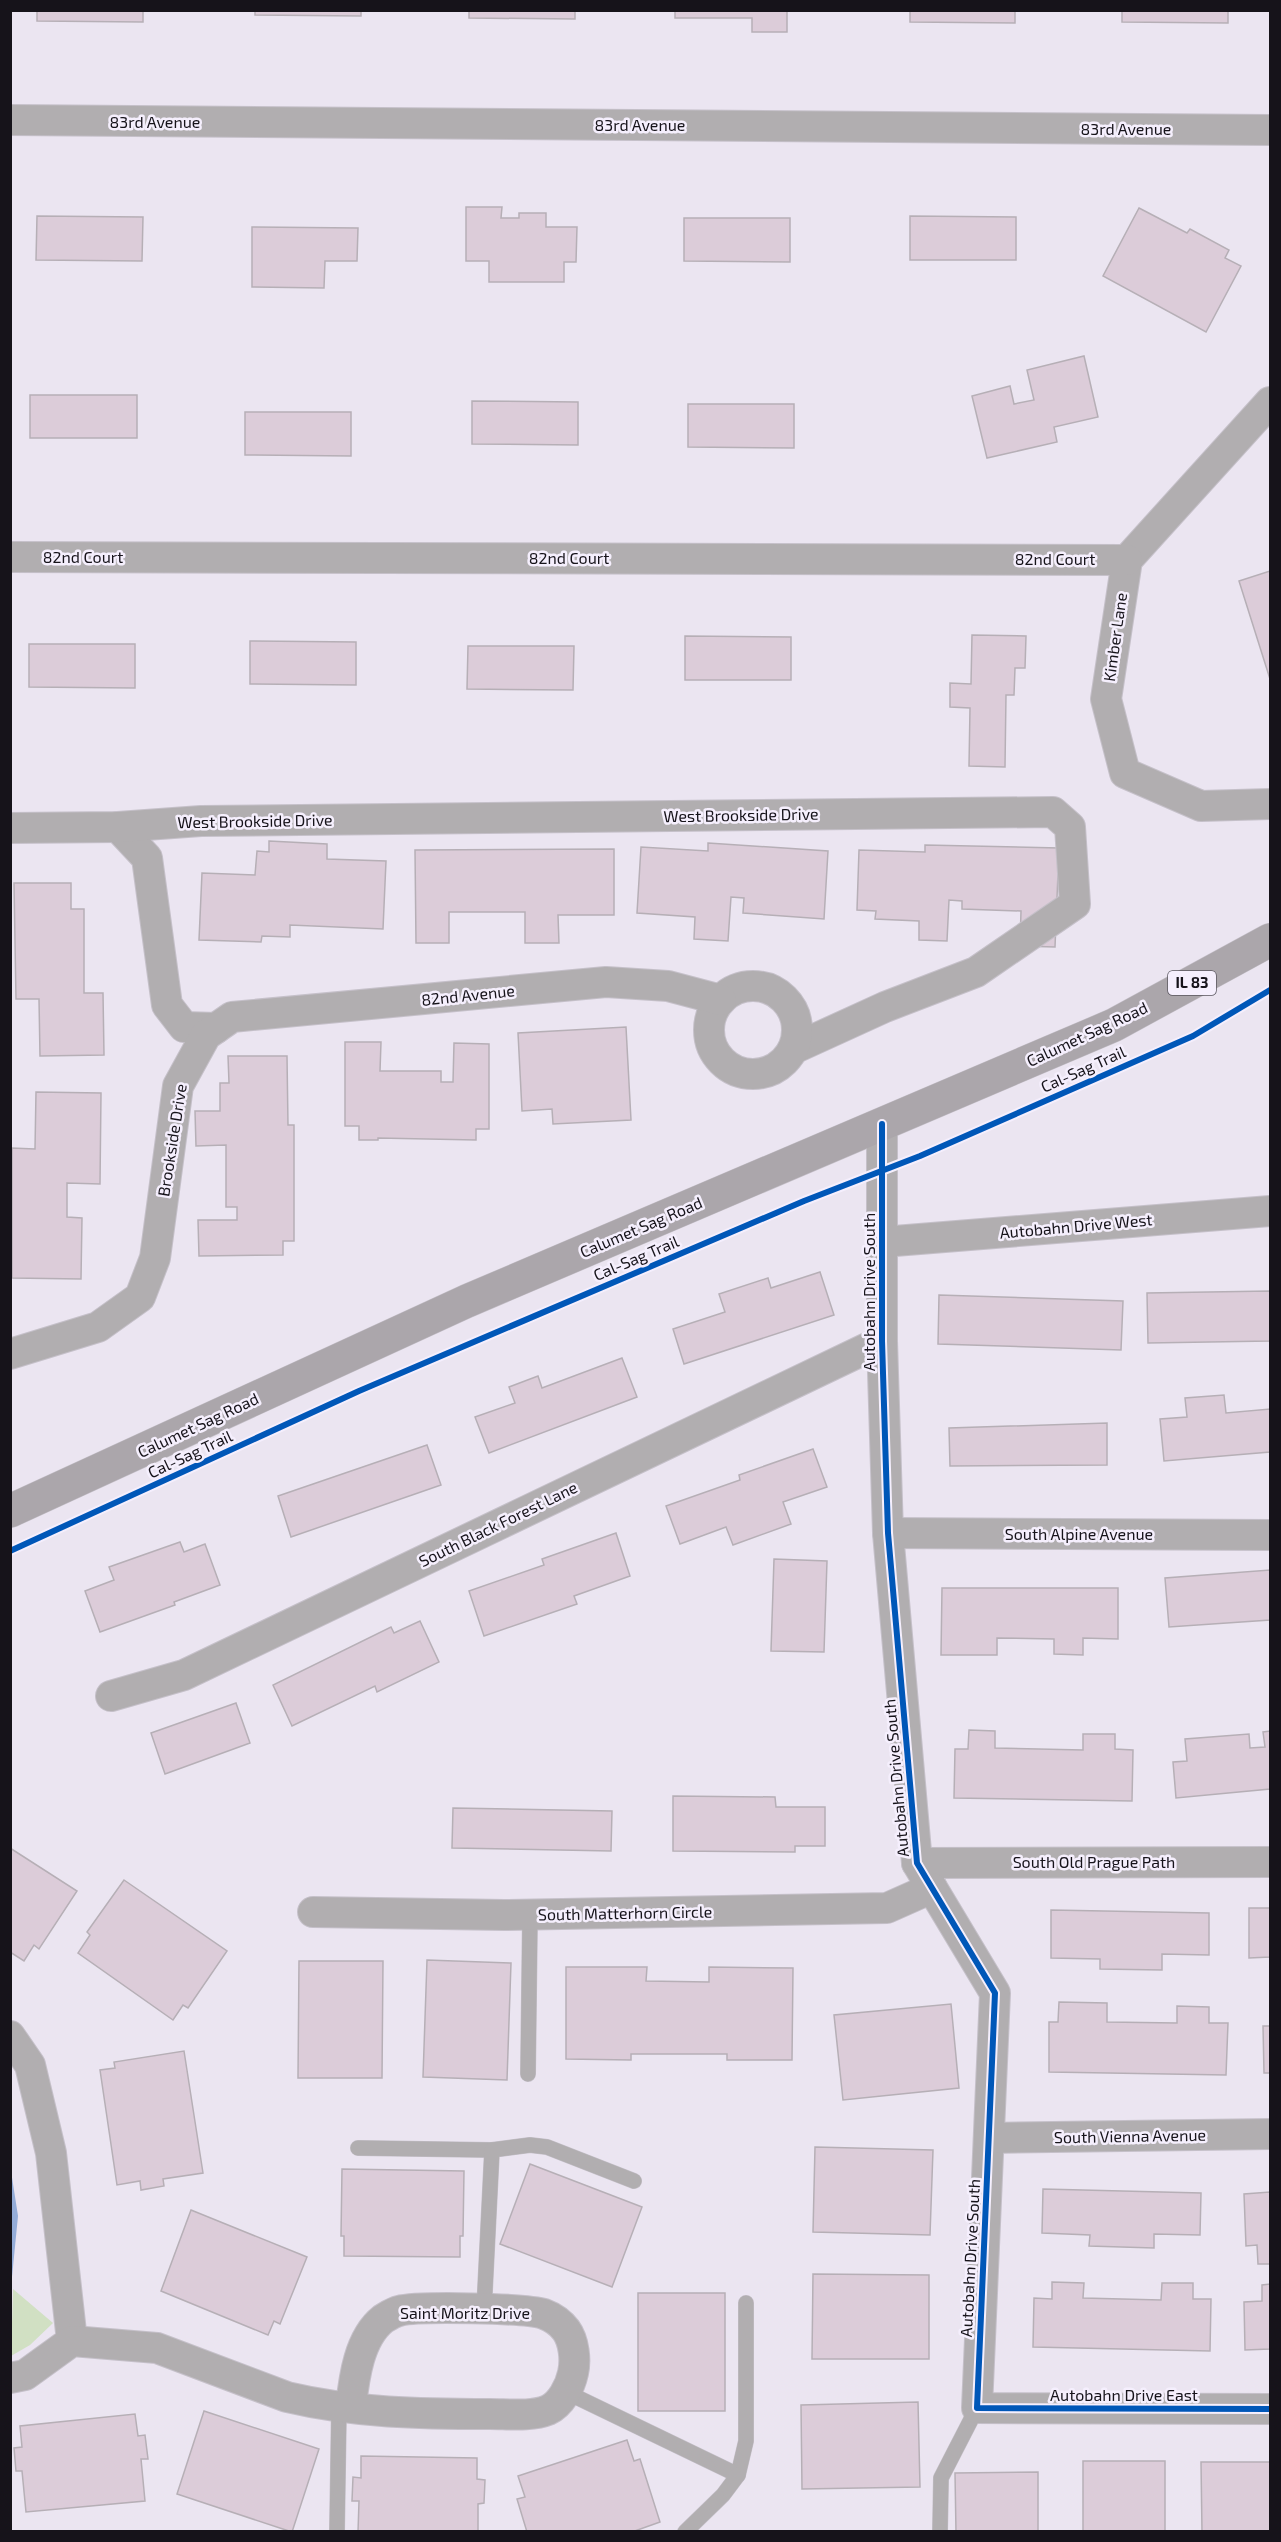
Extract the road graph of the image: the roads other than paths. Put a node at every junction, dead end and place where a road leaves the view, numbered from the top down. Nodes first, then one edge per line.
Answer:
1 (10, 120) edge
2 (1270, 130) edge
3 (1270, 402) edge
4 (10, 557) edge
5 (1127, 560) junction
6 (1270, 804) edge
7 (118, 827) junction
8 (10, 828) edge
9 (1270, 940) edge
10 (721, 1000) junction
11 (216, 1028) junction
12 (793, 1049) junction
13 (882, 1124) junction
14 (1270, 1211) edge
15 (882, 1242) junction
16 (882, 1341) junction
17 (10, 1354) edge
18 (10, 1511) edge
19 (888, 1533) junction
20 (1270, 1535) edge
21 (111, 1696) dead end
22 (1270, 1862) edge
23 (917, 1863) junction
24 (932, 1888) junction
25 (313, 1912) dead end
26 (530, 1914) junction
27 (10, 2036) edge
28 (528, 2074) dead end
29 (1270, 2134) edge
30 (989, 2138) junction
31 (358, 2148) dead end
32 (492, 2150) junction
33 (634, 2181) dead end
34 (746, 2303) dead end
35 (484, 2310) junction
36 (72, 2342) junction
37 (10, 2378) edge
38 (566, 2392) junction
39 (345, 2406) junction
40 (977, 2408) junction
41 (1270, 2409) edge
42 (738, 2475) junction
43 (337, 2532) edge
44 (685, 2532) edge
45 (940, 2532) edge

1 - 2 street, 83rd Avenue
3 - 5 street
4 - 5 street, 82nd Court
5 - 6 street, Kimber Lane
7 - 8 street, West Brookside Drive
7 - 11 street
7 - 12 street, West Brookside Drive
9 - 13 main road, Calumet Sag Road / IL 83
10 - 11 street, 82nd Avenue
10 - 12 street
10 - 12 street
11 - 17 street, Brookside Drive
13 - 15 street, Autobahn Drive South
13 - 18 main road, Calumet Sag Road / IL 83
14 - 15 street, Autobahn Drive West
15 - 16 street, Autobahn Drive South
16 - 19 street, Autobahn Drive South
16 - 21 street, South Black Forest Lane
19 - 20 street, South Alpine Avenue
19 - 23 street, Autobahn Drive South
22 - 23 street, South Old Prague Path
23 - 24 street, Autobahn Drive South
24 - 26 street, South Matterhorn Circle
24 - 30 street, Autobahn Drive South
25 - 26 street, South Matterhorn Circle
26 - 28 lane
27 - 36 street
29 - 30 street, South Vienna Avenue
30 - 40 street, Autobahn Drive South
31 - 32 lane
32 - 33 lane
32 - 35 lane
34 - 42 lane
35 - 38 street, Saint Moritz Drive
35 - 39 street, Saint Moritz Drive
36 - 37 street
36 - 39 street
38 - 39 street
38 - 42 lane
39 - 43 lane
40 - 41 street, Autobahn Drive East
40 - 45 lane
42 - 44 lane

